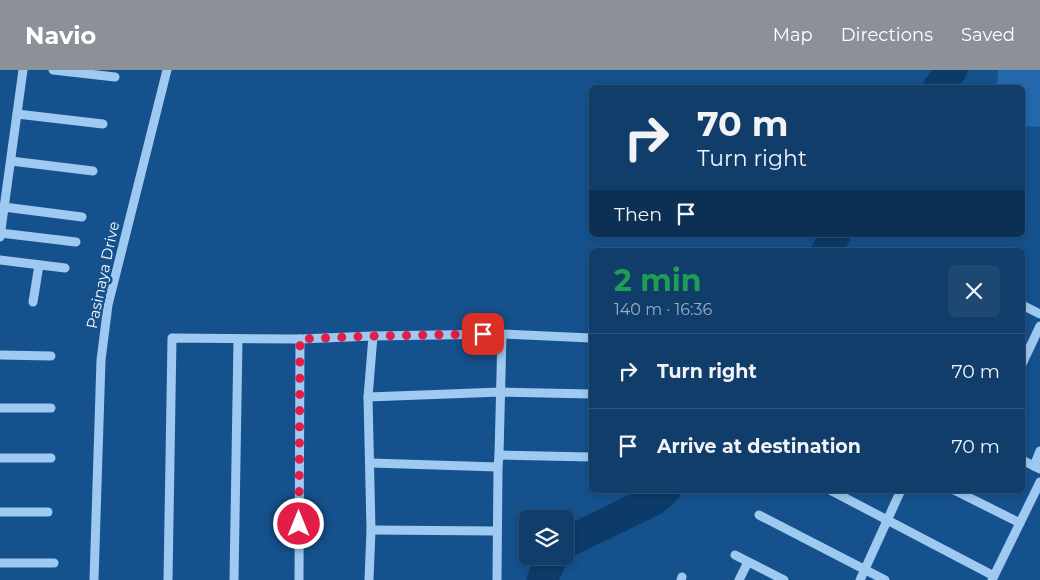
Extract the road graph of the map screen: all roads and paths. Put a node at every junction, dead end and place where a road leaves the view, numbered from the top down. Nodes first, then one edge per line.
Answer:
1 (23, 70) edge
2 (53, 70) edge
3 (166, 70) edge
4 (115, 77) dead end
5 (17, 114) junction
6 (103, 124) dead end
7 (11, 161) junction
8 (92, 171) dead end
9 (4, 207) junction
10 (82, 217) dead end
11 (0, 235) edge
12 (76, 242) dead end
13 (0, 260) edge
14 (38, 265) junction
15 (65, 268) dead end
16 (33, 302) dead end
17 (1025, 306) edge
18 (1040, 314) edge
19 (1040, 326) edge
20 (502, 334) junction
21 (373, 336) junction
22 (238, 338) junction
23 (589, 338) edge
24 (300, 339) junction
25 (0, 355) edge
26 (52, 356) dead end
27 (1025, 358) edge
28 (501, 392) junction
29 (589, 394) edge
30 (368, 396) junction
31 (0, 408) edge
32 (50, 408) dead end
33 (1040, 451) edge
34 (499, 455) junction
35 (589, 457) edge
36 (0, 458) edge
37 (51, 458) dead end
38 (1025, 461) edge
39 (370, 463) junction
40 (498, 467) junction
41 (1037, 467) edge
42 (1040, 482) edge
43 (836, 493) edge
44 (900, 493) edge
45 (960, 493) edge
46 (0, 512) edge
47 (48, 512) dead end
48 (760, 515) dead end
49 (888, 520) junction
50 (1020, 523) junction
51 (371, 530) junction
52 (497, 531) junction
53 (735, 555) dead end
54 (748, 562) junction
55 (0, 563) edge
56 (54, 563) dead end
57 (865, 570) junction
58 (993, 578) edge
59 (94, 580) edge
60 (168, 580) edge
61 (234, 580) edge
62 (299, 580) edge
63 (369, 580) edge
64 (497, 580) edge
65 (739, 580) edge
66 (784, 580) edge
67 (860, 580) edge
68 (885, 580) edge

1 - 5 street
2 - 4 street
3 - 59 street, Pasinaya Drive
5 - 6 street
5 - 7 street
7 - 8 street
7 - 9 street
9 - 10 street
9 - 11 street
11 - 12 street
13 - 14 street
14 - 15 street
14 - 16 street
17 - 18 street
19 - 27 street
20 - 21 street
20 - 23 street
20 - 28 street
21 - 24 street
21 - 30 street
22 - 24 street
22 - 60 street
22 - 61 street
24 - 62 street
25 - 26 street
28 - 29 street
28 - 30 street
28 - 34 street
30 - 39 street
31 - 32 street
33 - 41 street
34 - 35 street
34 - 40 street
36 - 37 street
38 - 41 street
39 - 40 street
39 - 51 street
40 - 52 street
42 - 50 street
43 - 49 street
44 - 49 street
45 - 50 street
46 - 47 street
48 - 57 street
49 - 57 street
49 - 58 street
50 - 58 street
51 - 52 street
51 - 63 street
52 - 64 street
53 - 54 street
54 - 65 street
54 - 66 street
55 - 56 street
57 - 67 street
57 - 68 street

